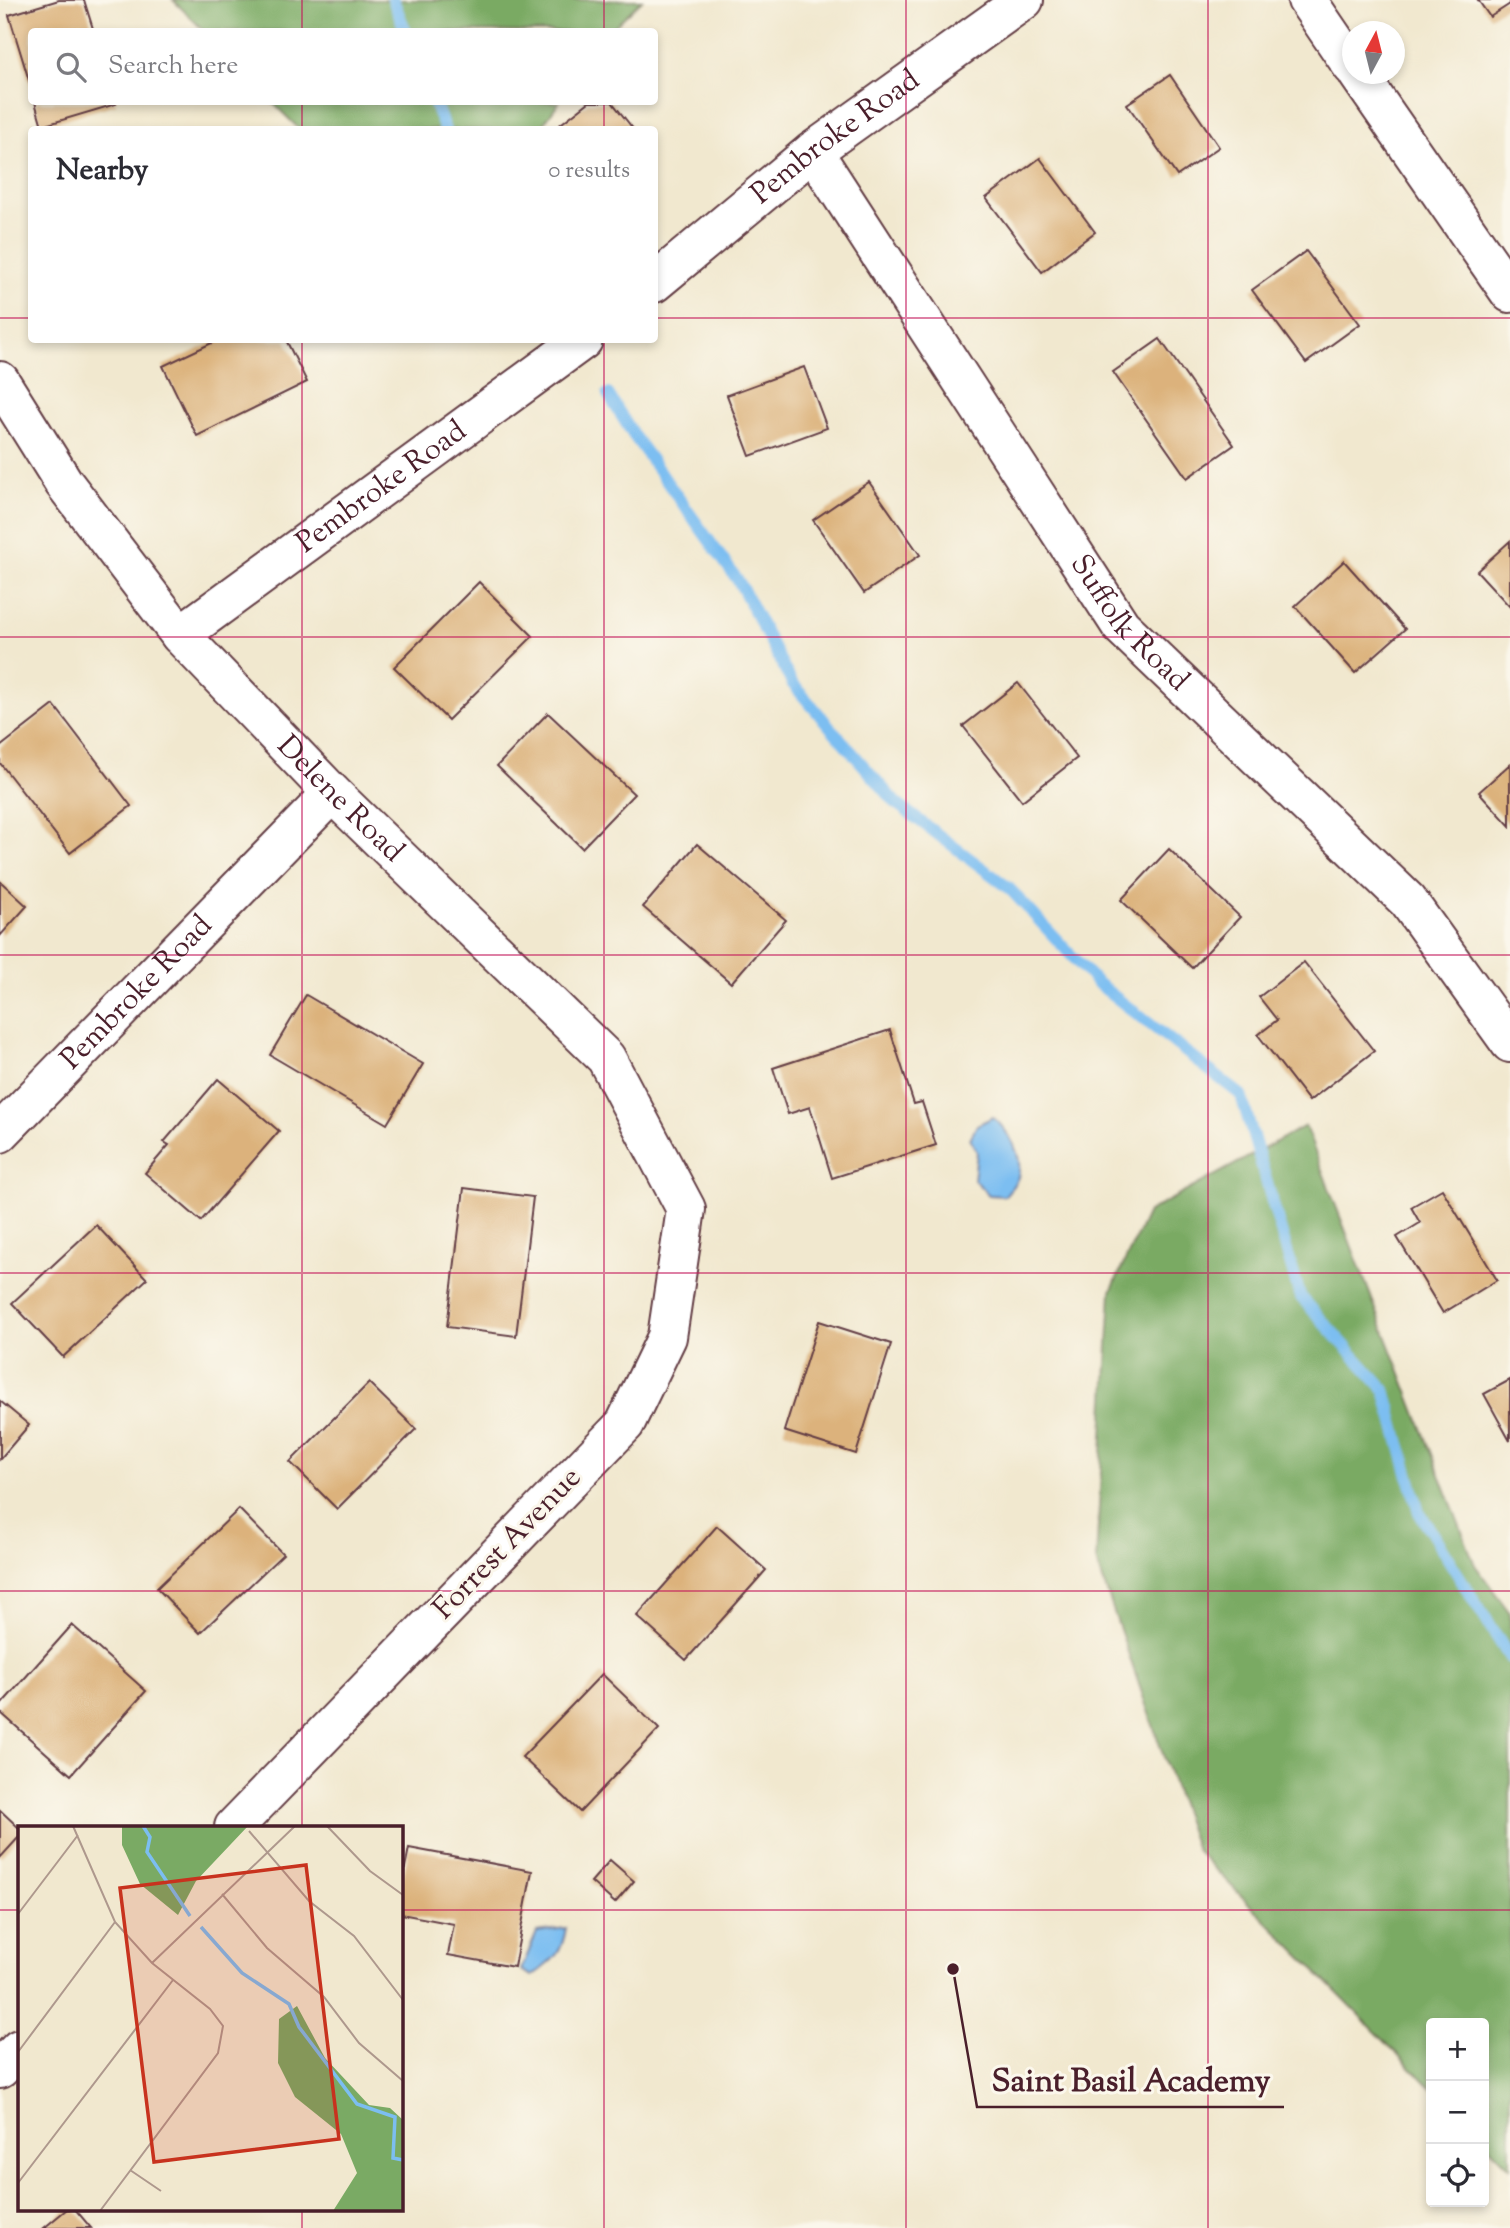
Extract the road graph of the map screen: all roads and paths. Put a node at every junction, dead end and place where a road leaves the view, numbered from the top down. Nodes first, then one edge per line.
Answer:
1 (1024, 0) edge
2 (1307, 0) edge
3 (1342, 50) edge
4 (1365, 84) edge
5 (813, 150) junction
6 (658, 280) edge
7 (1510, 293) edge
8 (579, 343) edge
9 (0, 381) edge
10 (180, 635) junction
11 (332, 793) junction
12 (1510, 1043) edge
13 (0, 1133) edge
14 (686, 1209) joint
15 (235, 1826) edge
16 (18, 2050) edge
17 (0, 2069) edge

1 - 5 street, Pembroke Road
2 - 3 street
4 - 7 street
5 - 6 street, Pembroke Road
5 - 12 street, Suffolk Road
8 - 10 street, Pembroke Road
9 - 10 street, Delene Road
10 - 11 street, Delene Road
11 - 13 street, Pembroke Road
11 - 14 street, Delene Road
14 - 15 street, Forrest Avenue
16 - 17 street

